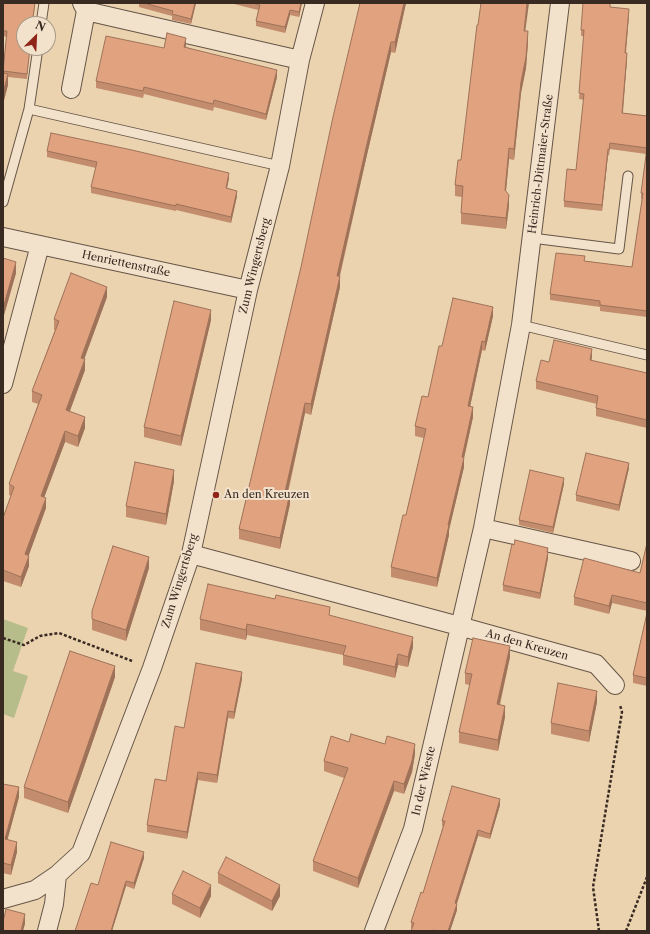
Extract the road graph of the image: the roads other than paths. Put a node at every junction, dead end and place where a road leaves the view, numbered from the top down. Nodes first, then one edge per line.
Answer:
1 (44, 3) edge
2 (315, 3) edge
3 (560, 3) edge
4 (84, 7) edge
5 (42, 16) edge
6 (37, 56) edge
7 (300, 60) junction
8 (71, 89) dead end
9 (29, 110) junction
10 (280, 166) junction
11 (628, 176) dead end
12 (3, 202) edge
13 (3, 237) edge
14 (532, 238) junction
15 (40, 245) junction
16 (248, 290) junction
17 (521, 325) junction
18 (647, 355) edge
19 (3, 384) edge
20 (483, 528) junction
21 (191, 554) junction
22 (631, 561) dead end
23 (459, 626) junction
24 (615, 685) road end
25 (57, 875) junction
26 (3, 899) edge
27 (47, 931) edge
28 (374, 931) edge

1 - 5 lane
2 - 7 street, Zum Wingertsberg
3 - 14 street, Heinrich-Dittmaier-Straße
4 - 7 street
4 - 8 street
6 - 9 lane
7 - 10 street, Zum Wingertsberg
9 - 10 lane
9 - 12 lane
10 - 16 street, Zum Wingertsberg
11 - 14 lane
13 - 15 street, Henriettenstraße
14 - 17 street, Heinrich-Dittmaier-Straße
15 - 16 street, Henriettenstraße
15 - 19 street
16 - 21 street, Zum Wingertsberg
17 - 18 lane
17 - 20 street, Heinrich-Dittmaier-Straße
20 - 22 street
20 - 23 street, Heinrich-Dittmaier-Straße
21 - 23 street, An den Kreuzen
21 - 25 street, Zum Wingertsberg
23 - 24 street, An den Kreuzen
23 - 28 street, In der Wieste
25 - 26 street, Zum Wingertsberg
25 - 27 street

